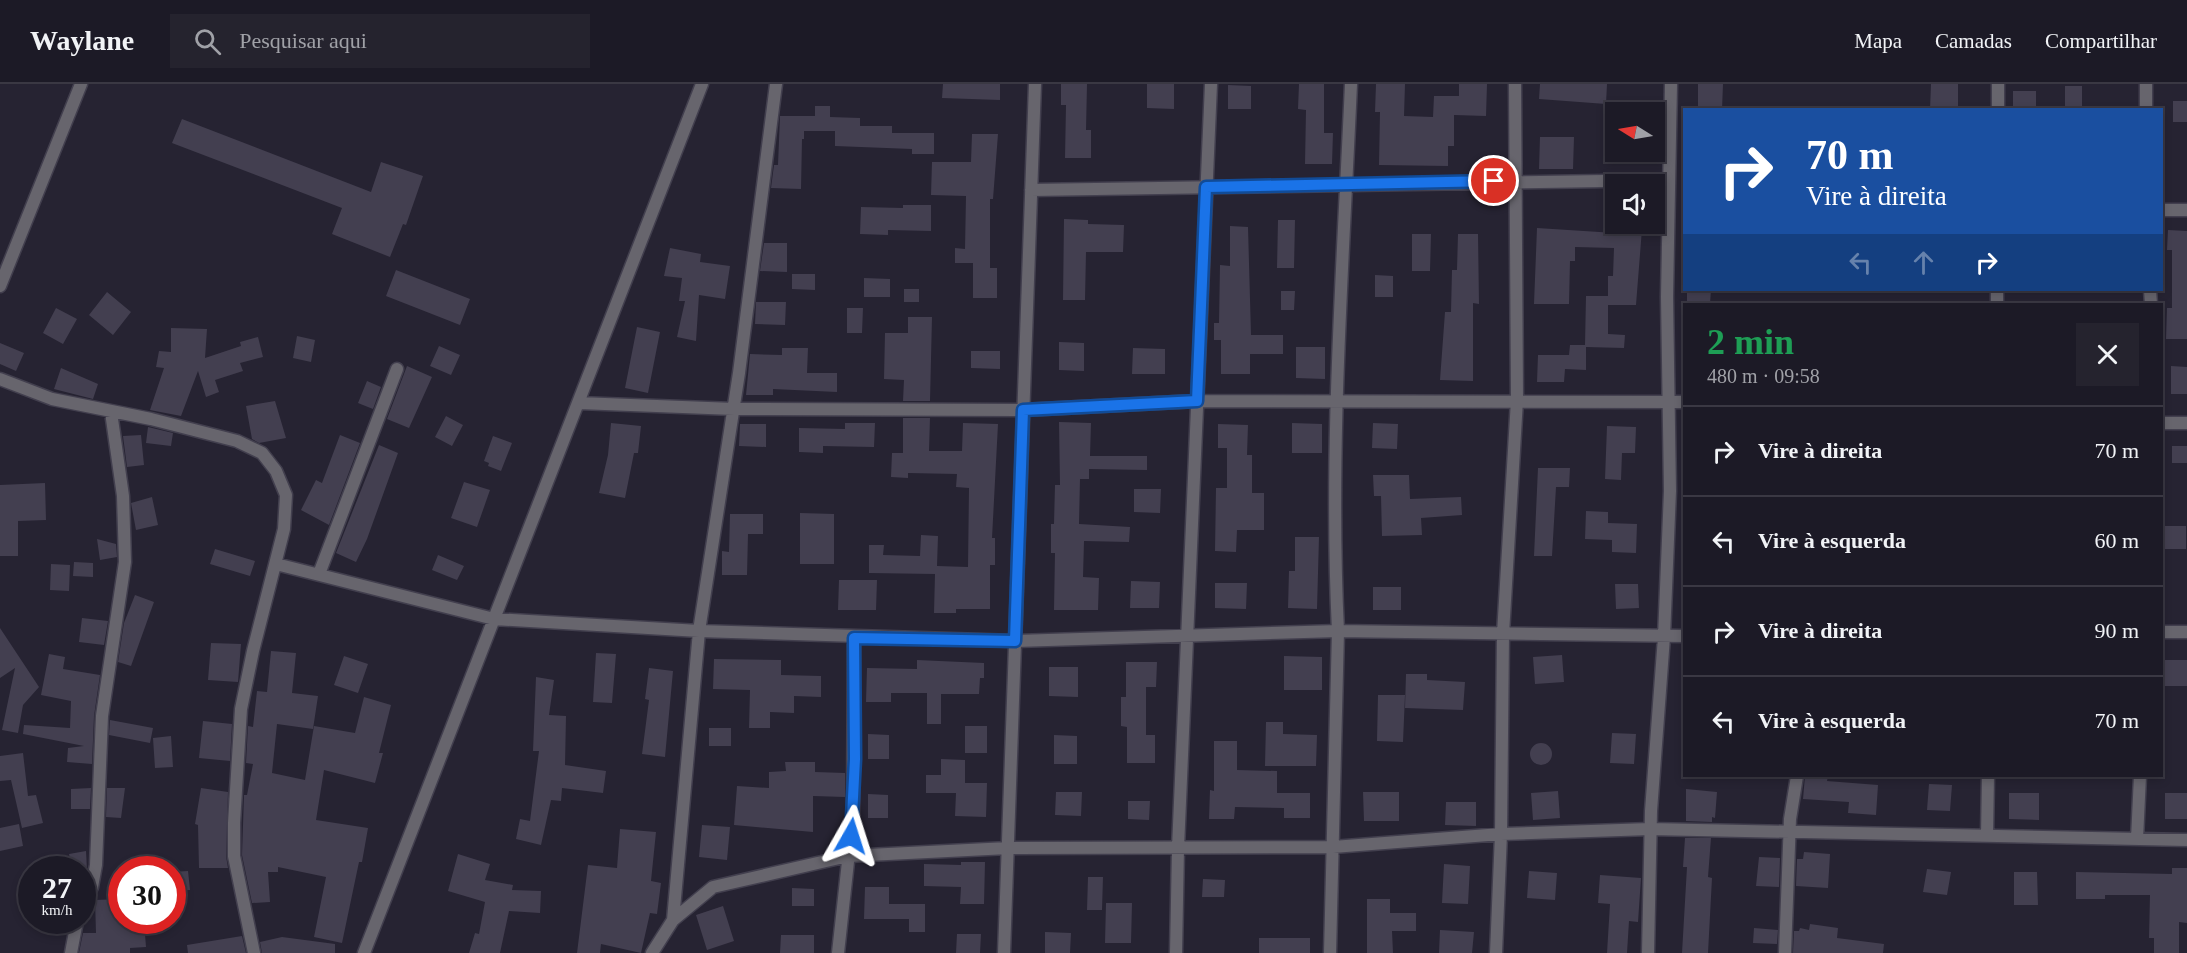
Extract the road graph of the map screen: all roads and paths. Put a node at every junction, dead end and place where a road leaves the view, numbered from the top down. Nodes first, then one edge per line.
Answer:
1 (81, 84) edge
2 (702, 84) edge
3 (776, 84) edge
4 (1035, 84) edge
5 (1211, 84) edge
6 (1352, 84) edge
7 (1515, 84) edge
8 (1671, 84) edge
9 (1998, 84) edge
10 (2146, 84) edge
11 (1998, 108) edge
12 (2146, 108) edge
13 (1515, 180) junction
14 (1669, 180) junction
15 (1347, 185) junction
16 (1206, 187) junction
17 (1031, 190) junction
18 (2163, 210) edge
19 (2187, 210) edge
20 (5, 259) edge
21 (0, 286) edge
22 (397, 369) dead end
23 (0, 379) edge
24 (1338, 400) junction
25 (1517, 400) junction
26 (1197, 401) junction
27 (1669, 401) junction
28 (1683, 402) edge
29 (579, 403) junction
30 (734, 409) junction
31 (1023, 410) junction
32 (111, 412) junction
33 (2163, 423) edge
34 (2187, 423) edge
35 (276, 564) junction
36 (319, 574) junction
37 (494, 619) junction
38 (1338, 630) junction
39 (699, 631) junction
40 (2163, 632) edge
41 (2187, 632) edge
42 (1503, 634) junction
43 (1187, 636) junction
44 (1683, 636) edge
45 (1664, 637) junction
46 (854, 638) junction
47 (1015, 641) junction
48 (1797, 777) edge
49 (1988, 777) edge
50 (2140, 777) edge
51 (1650, 829) junction
52 (1790, 832) junction
53 (1501, 834) junction
54 (1987, 836) junction
55 (2137, 839) junction
56 (2187, 840) edge
57 (1333, 847) junction
58 (1178, 848) junction
59 (1008, 849) junction
60 (848, 856) junction
61 (96, 865) edge
62 (673, 920) junction
63 (74, 934) edge
64 (70, 953) edge
65 (254, 953) edge
66 (364, 953) edge
67 (652, 953) edge
68 (838, 953) edge
69 (1004, 953) edge
70 (1176, 953) edge
71 (1330, 953) edge
72 (1496, 953) edge
73 (1648, 953) edge
74 (1785, 953) edge

1 - 20 street
2 - 29 street
3 - 30 street
4 - 17 street
5 - 16 street
6 - 15 street
7 - 13 street
8 - 14 street
9 - 11 street
10 - 12 street
13 - 14 street
13 - 15 street
13 - 25 street
14 - 27 street
15 - 16 street
15 - 24 street
16 - 17 street
16 - 26 street
17 - 31 street
18 - 19 street
20 - 21 street
22 - 36 street
23 - 32 street
24 - 25 street
24 - 26 street
24 - 38 street
25 - 27 street
25 - 42 street
26 - 31 street
26 - 43 street
27 - 28 street
27 - 45 street
29 - 30 street
29 - 37 street
30 - 31 street
30 - 39 street
31 - 47 street
32 - 35 street
32 - 61 street
33 - 34 street
35 - 36 street
35 - 65 street
36 - 37 street
37 - 39 street
37 - 66 street
38 - 42 street
38 - 43 street
38 - 57 street
39 - 46 street
39 - 62 street
40 - 41 street
42 - 45 street
42 - 53 street
43 - 47 street
43 - 58 street
44 - 45 street
45 - 51 street
46 - 47 street
46 - 60 street
47 - 59 street
48 - 52 street
49 - 54 street
50 - 55 street
51 - 52 street
51 - 53 street
51 - 73 street
52 - 54 street
52 - 74 street
53 - 57 street
53 - 72 street
54 - 55 street
55 - 56 street
57 - 58 street
57 - 71 street
58 - 59 street
58 - 70 street
59 - 60 street
59 - 69 street
60 - 62 street
60 - 68 street
62 - 67 street
63 - 64 street

